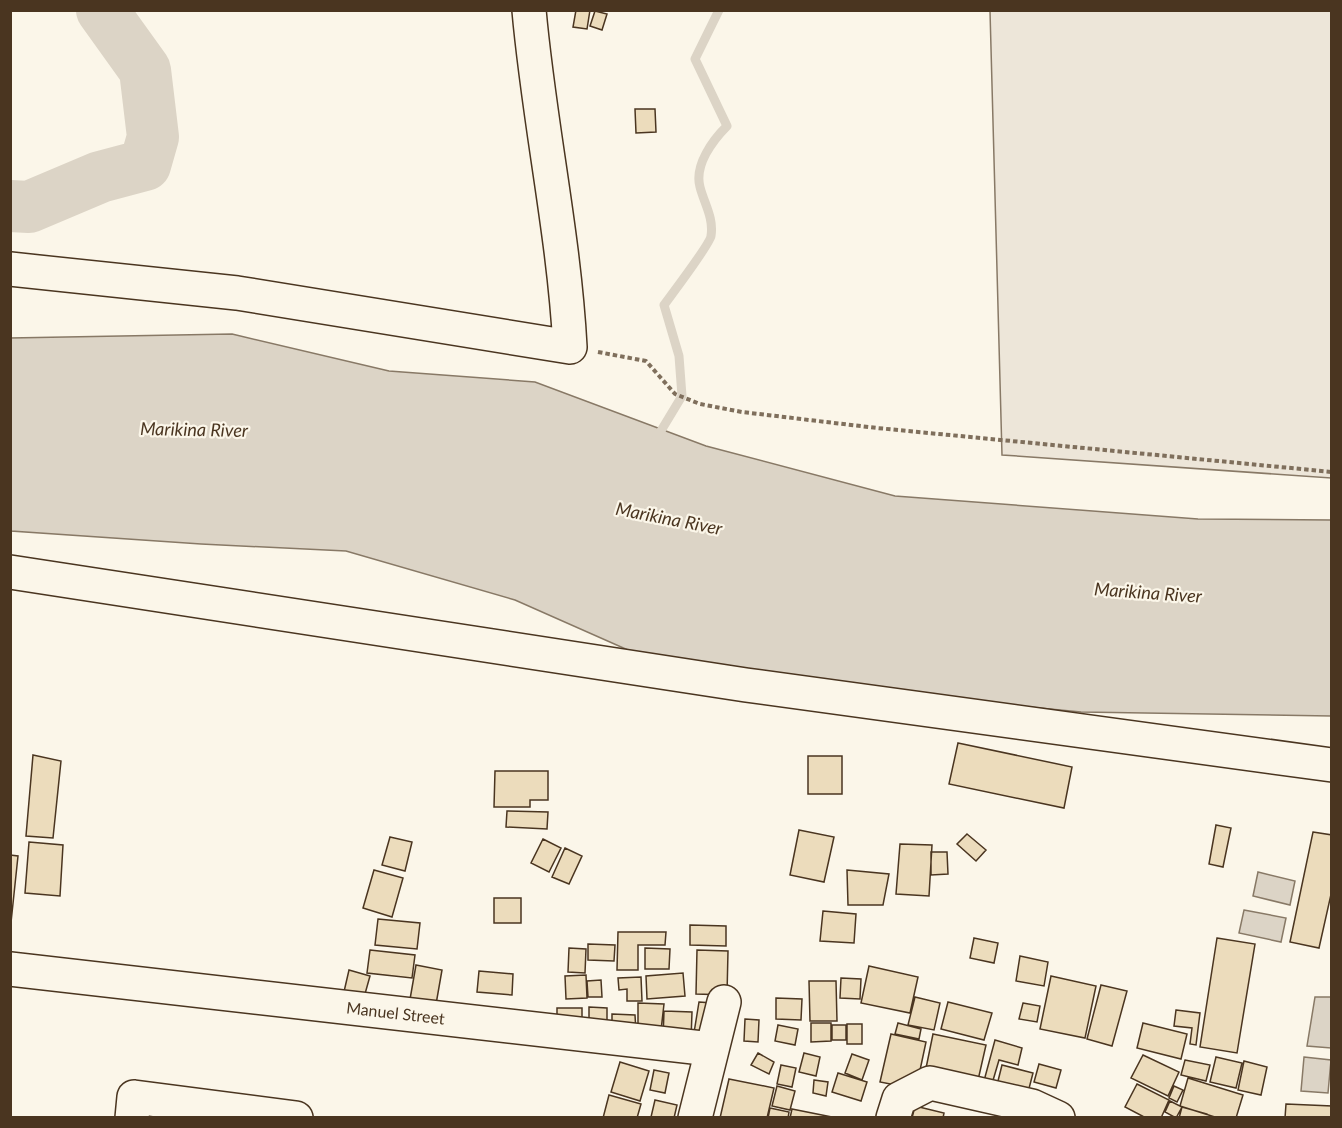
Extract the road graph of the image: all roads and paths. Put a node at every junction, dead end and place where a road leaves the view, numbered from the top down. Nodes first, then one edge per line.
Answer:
1 (529, 10) edge
2 (10, 269) edge
3 (570, 347) junction
4 (1332, 472) edge
5 (10, 572) edge
6 (1332, 765) edge
7 (10, 969) edge
8 (724, 1002) dead end
9 (711, 1049) junction
10 (132, 1118) edge
11 (296, 1118) edge
12 (695, 1118) edge
13 (893, 1118) edge
14 (1058, 1118) edge

1 - 3 street
2 - 3 street
3 - 4 path
5 - 6 street
7 - 9 street, Manuel Street
8 - 9 street
9 - 12 street
10 - 11 street
13 - 14 street

